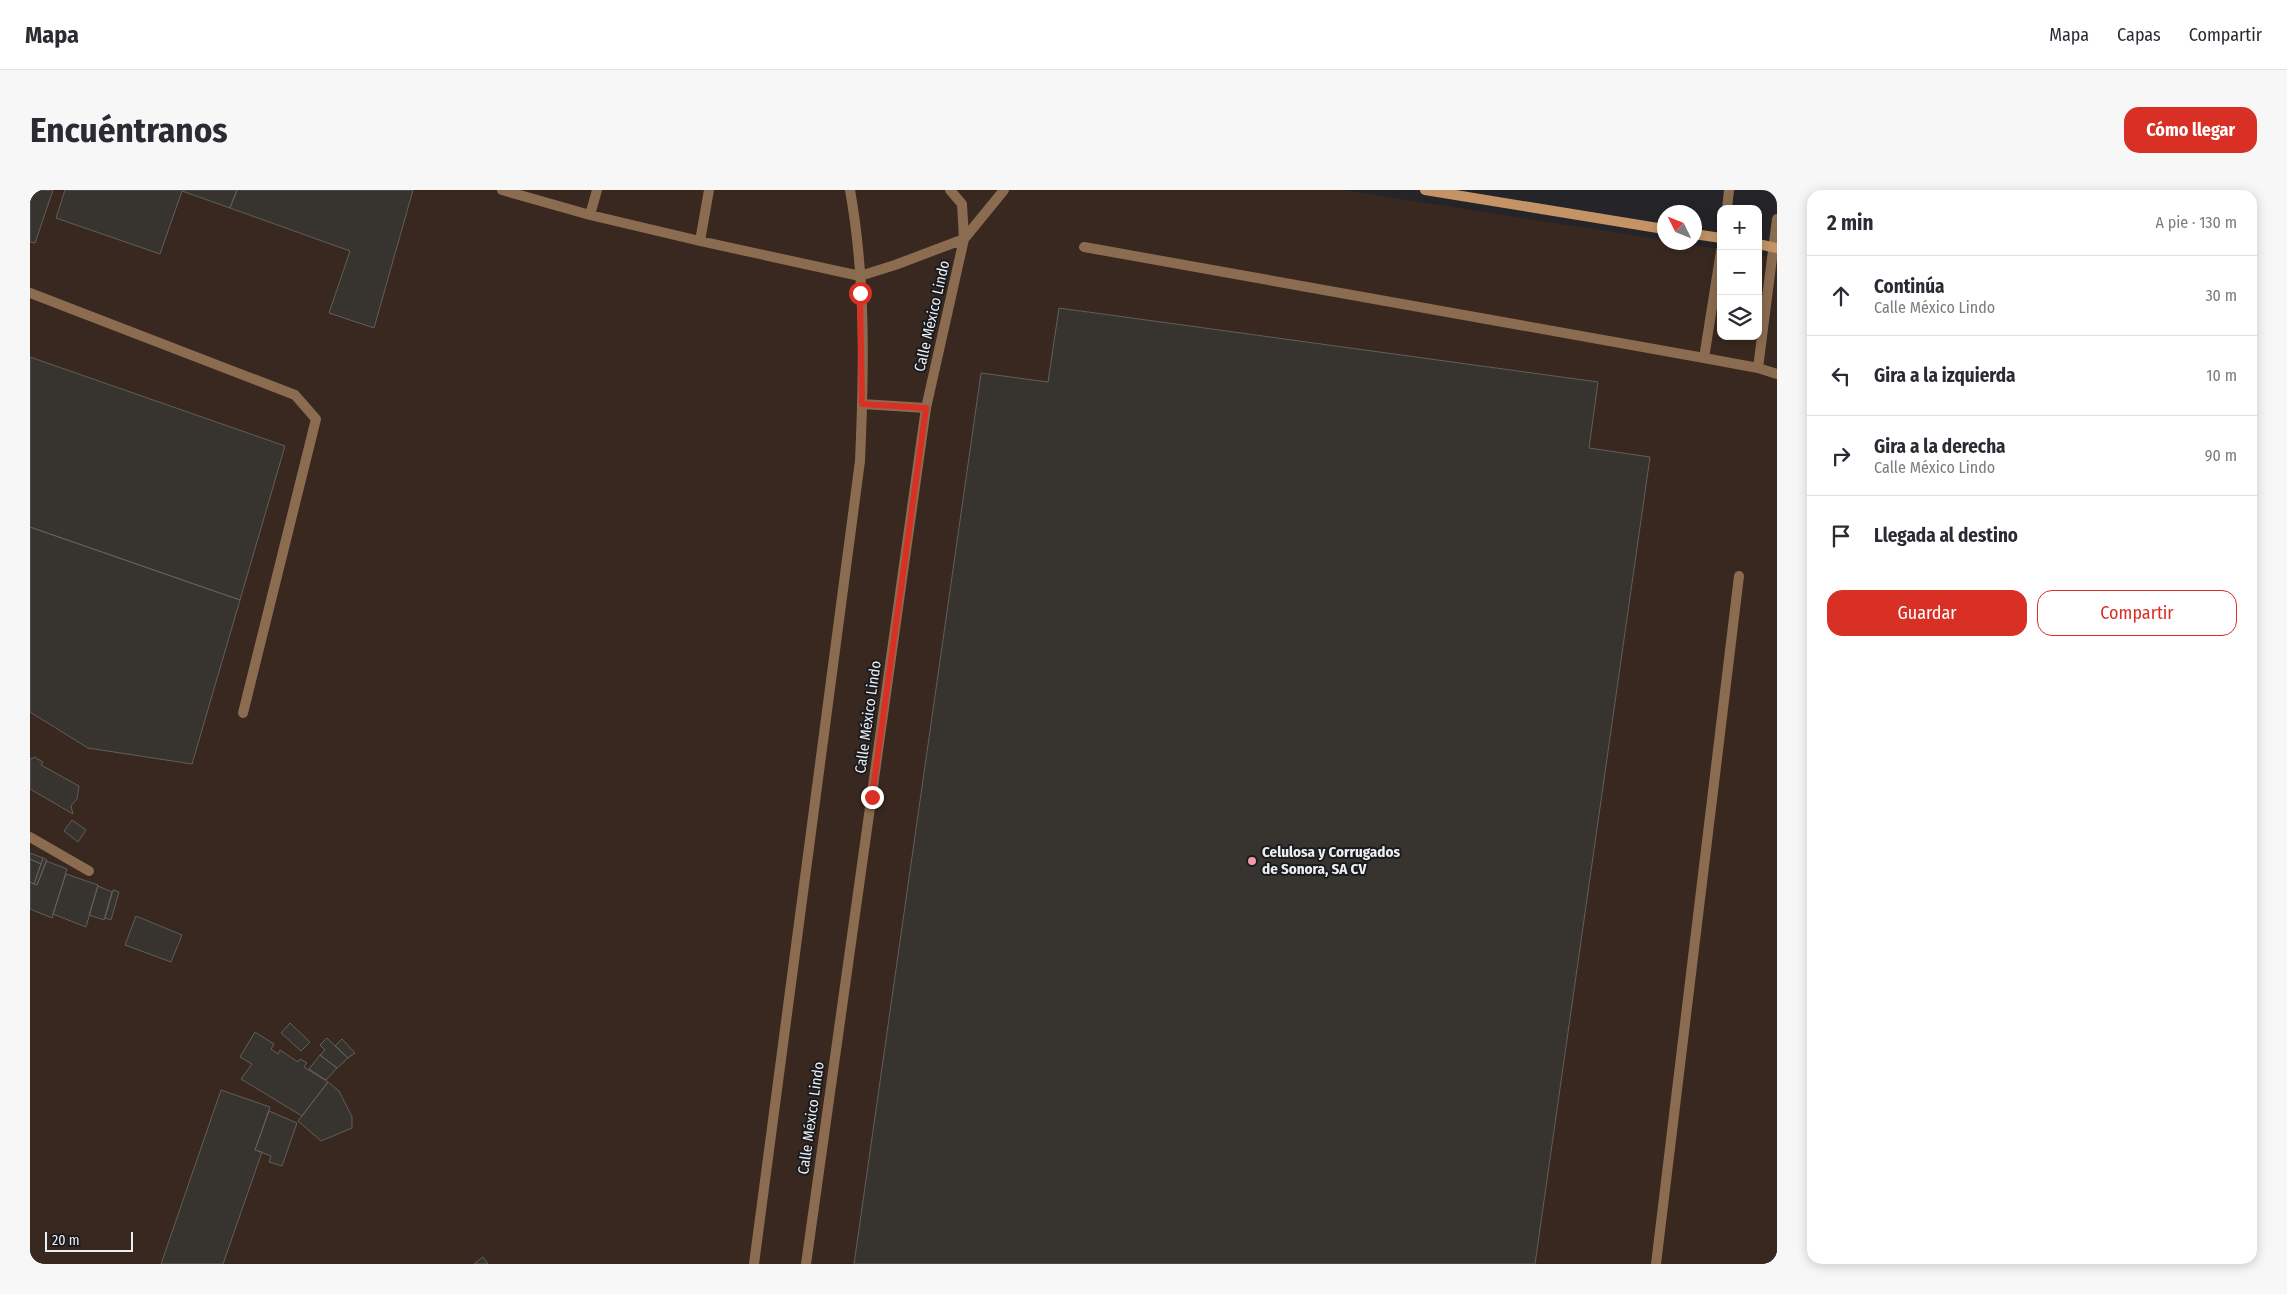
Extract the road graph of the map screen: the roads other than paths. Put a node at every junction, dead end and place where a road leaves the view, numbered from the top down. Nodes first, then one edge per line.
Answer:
1 (502, 190) edge
2 (597, 190) edge
3 (709, 190) edge
4 (851, 190) edge
5 (950, 190) edge
6 (1004, 190) edge
7 (1425, 190) edge
8 (1729, 190) edge
9 (1727, 205) edge
10 (590, 215) junction
11 (1777, 219) edge
12 (1657, 228) edge
13 (1702, 235) edge
14 (1717, 237) edge
15 (964, 239) junction
16 (700, 241) junction
17 (1762, 245) edge
18 (1084, 247) dead end
19 (1775, 247) edge
20 (860, 276) junction
21 (1717, 276) edge
22 (30, 292) edge
23 (1704, 358) junction
24 (1758, 368) junction
25 (1777, 374) edge
26 (862, 404) junction
27 (926, 408) junction
28 (1739, 576) dead end
29 (243, 713) dead end
30 (30, 838) edge
31 (89, 871) dead end
32 (754, 1264) edge
33 (806, 1264) edge
34 (1656, 1264) edge

1 - 10 lane
2 - 10 lane
3 - 16 lane
4 - 20 lane
5 - 15 lane
6 - 15 lane, Calle México Lindo
7 - 12 main road
8 - 9 lane
10 - 16 lane
11 - 19 lane
13 - 14 main road
15 - 20 lane
15 - 27 lane, Calle México Lindo
16 - 20 lane
17 - 19 main road
18 - 23 lane
19 - 24 lane
20 - 26 lane
21 - 23 lane
22 - 29 lane
23 - 24 lane
24 - 25 lane
26 - 27 lane
26 - 32 lane
27 - 33 lane, Calle México Lindo
28 - 34 lane
30 - 31 lane

